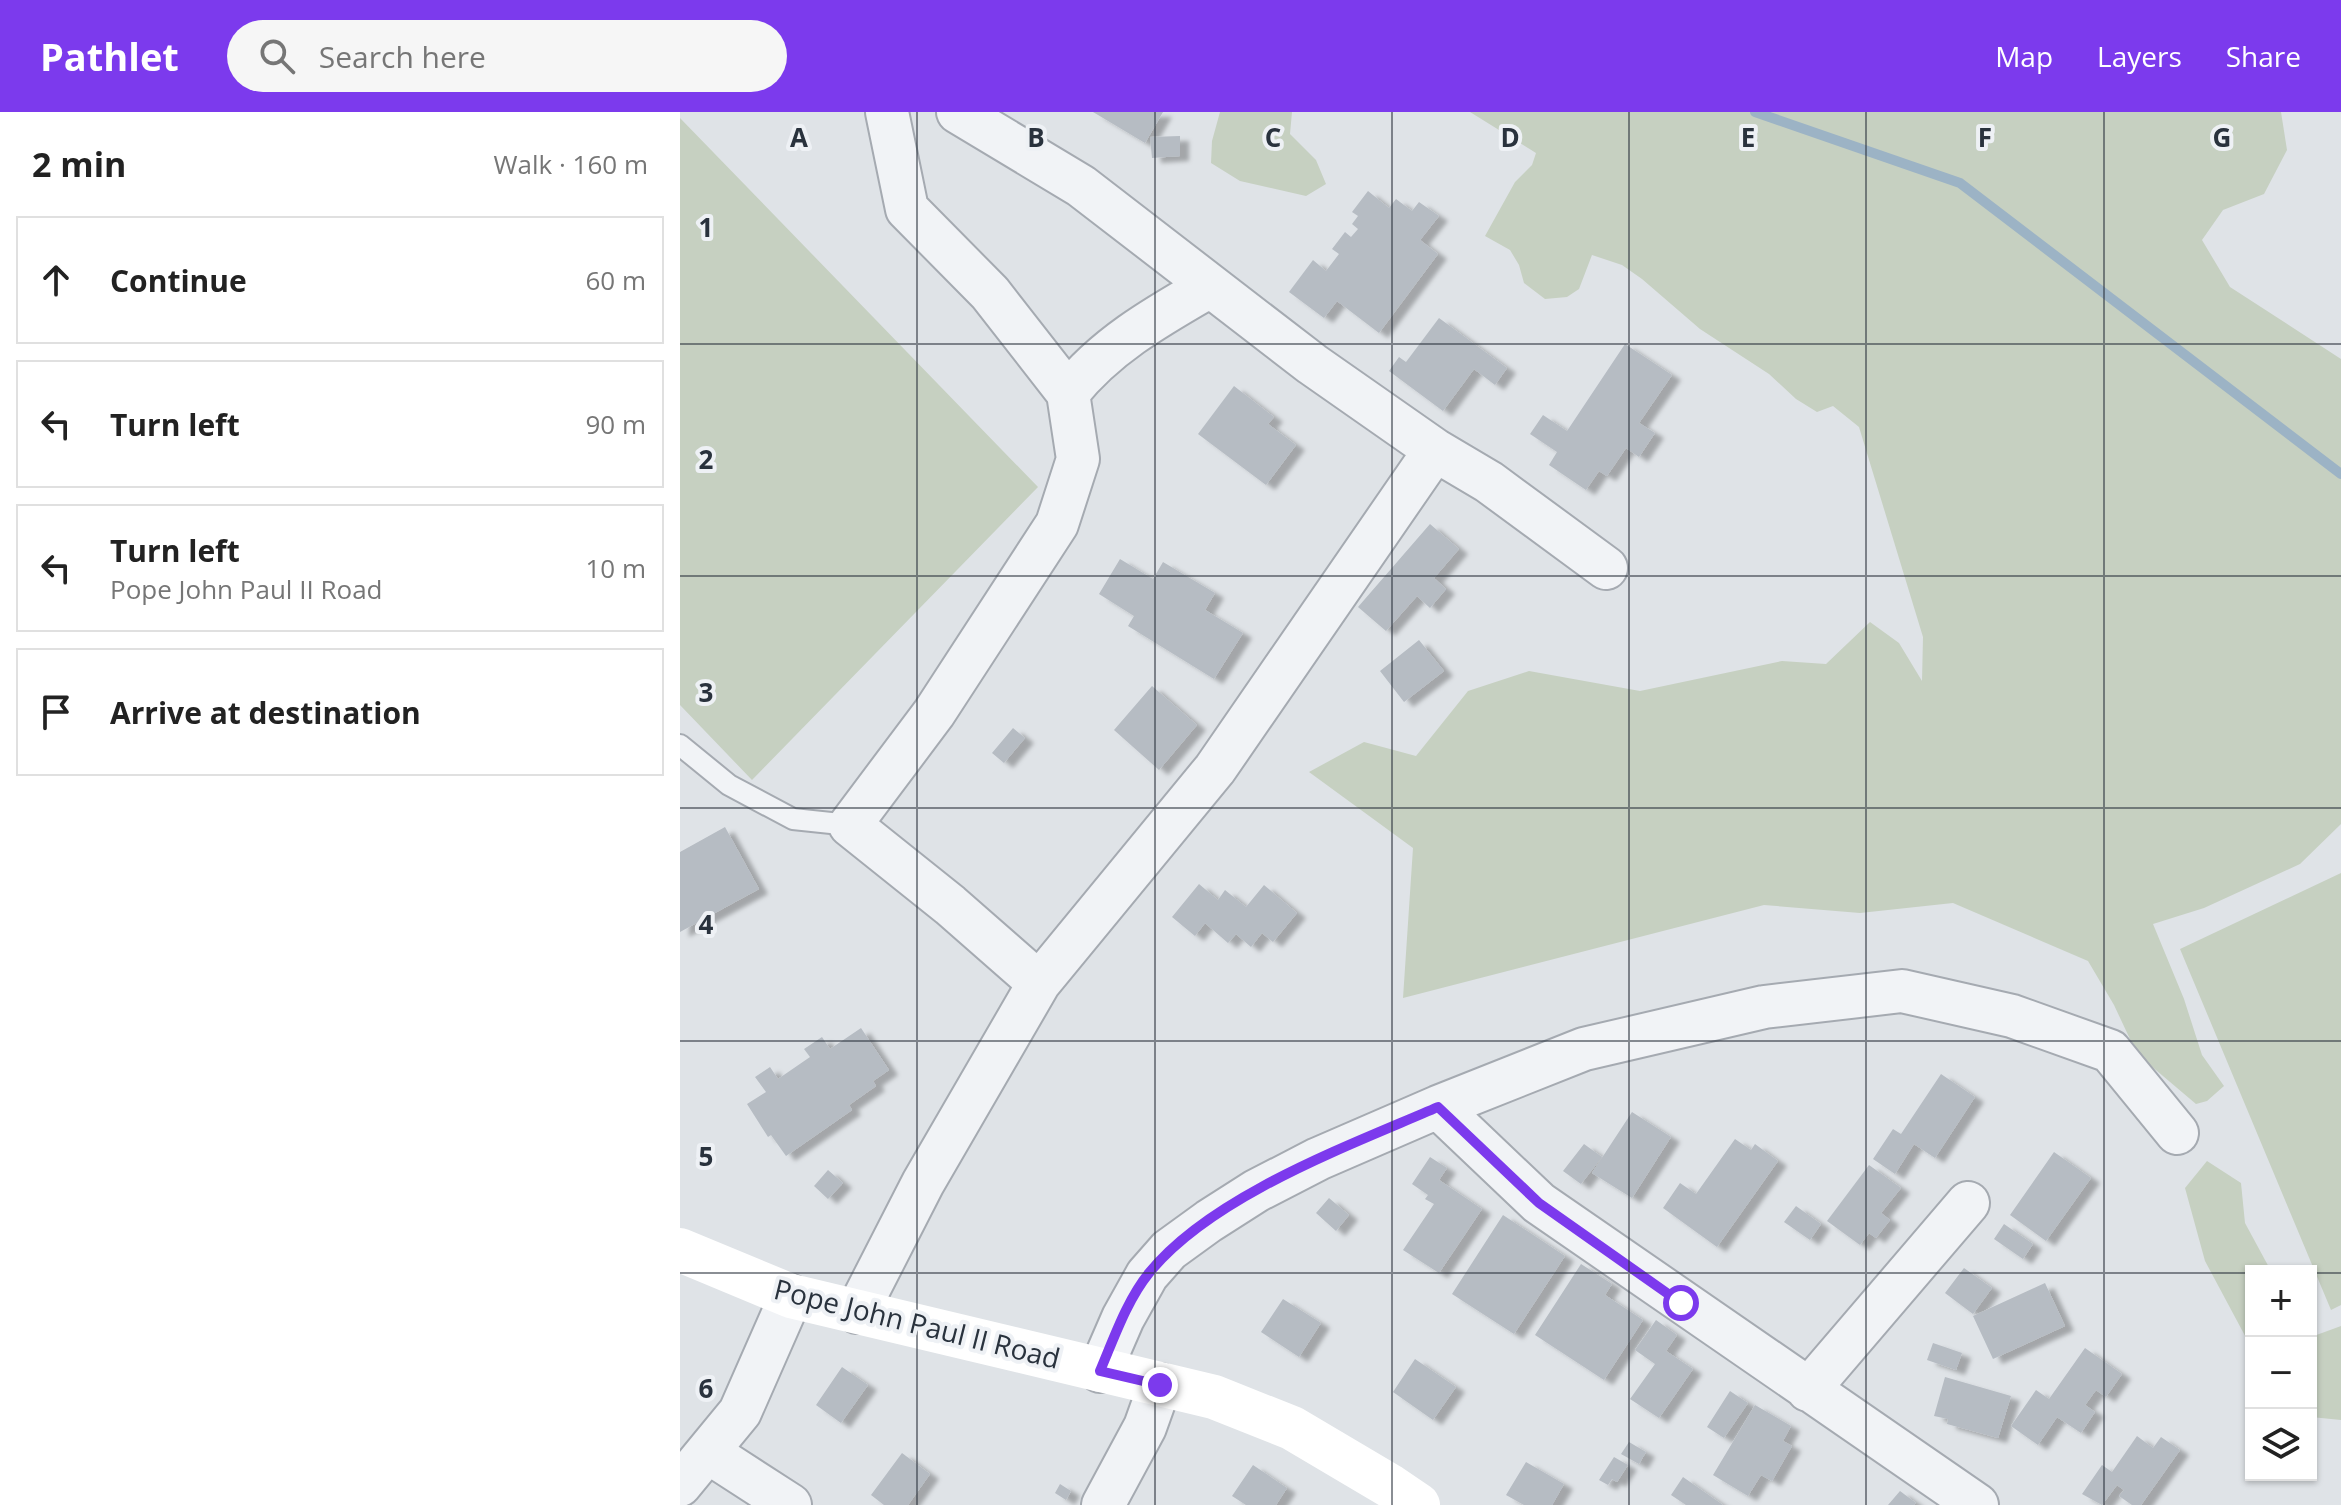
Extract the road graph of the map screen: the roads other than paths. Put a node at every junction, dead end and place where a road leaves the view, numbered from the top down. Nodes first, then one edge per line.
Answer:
1 (887, 112) edge
2 (958, 112) edge
3 (1210, 286) junction
4 (1068, 393) junction
5 (1435, 450) junction
6 (1606, 568) dead end
7 (680, 745) edge
8 (850, 825) junction
9 (1039, 983) junction
10 (1438, 1107) junction
11 (2177, 1133) dead end
12 (1968, 1203) dead end
13 (680, 1250) edge
14 (791, 1296) junction
15 (857, 1312) junction
16 (1100, 1371) junction
17 (1160, 1385) junction
18 (1808, 1390) junction
19 (708, 1452) junction
20 (680, 1485) edge
21 (790, 1505) edge
22 (1103, 1505) edge
23 (1418, 1505) edge
24 (1977, 1505) edge

1 - 4 street
2 - 3 street
3 - 4 street
3 - 5 street
4 - 8 street
5 - 6 street
5 - 9 street
7 - 8 lane
8 - 9 street
9 - 15 street
10 - 11 street
10 - 16 street
10 - 18 street
12 - 18 street
13 - 14 main road, Pope John Paul II Road
14 - 15 main road, Pope John Paul II Road
14 - 19 street
15 - 16 main road, Pope John Paul II Road
16 - 17 main road, Pope John Paul II Road
17 - 22 street
17 - 23 main road, Pope John Paul II Road
18 - 24 street
19 - 20 street
19 - 21 street

